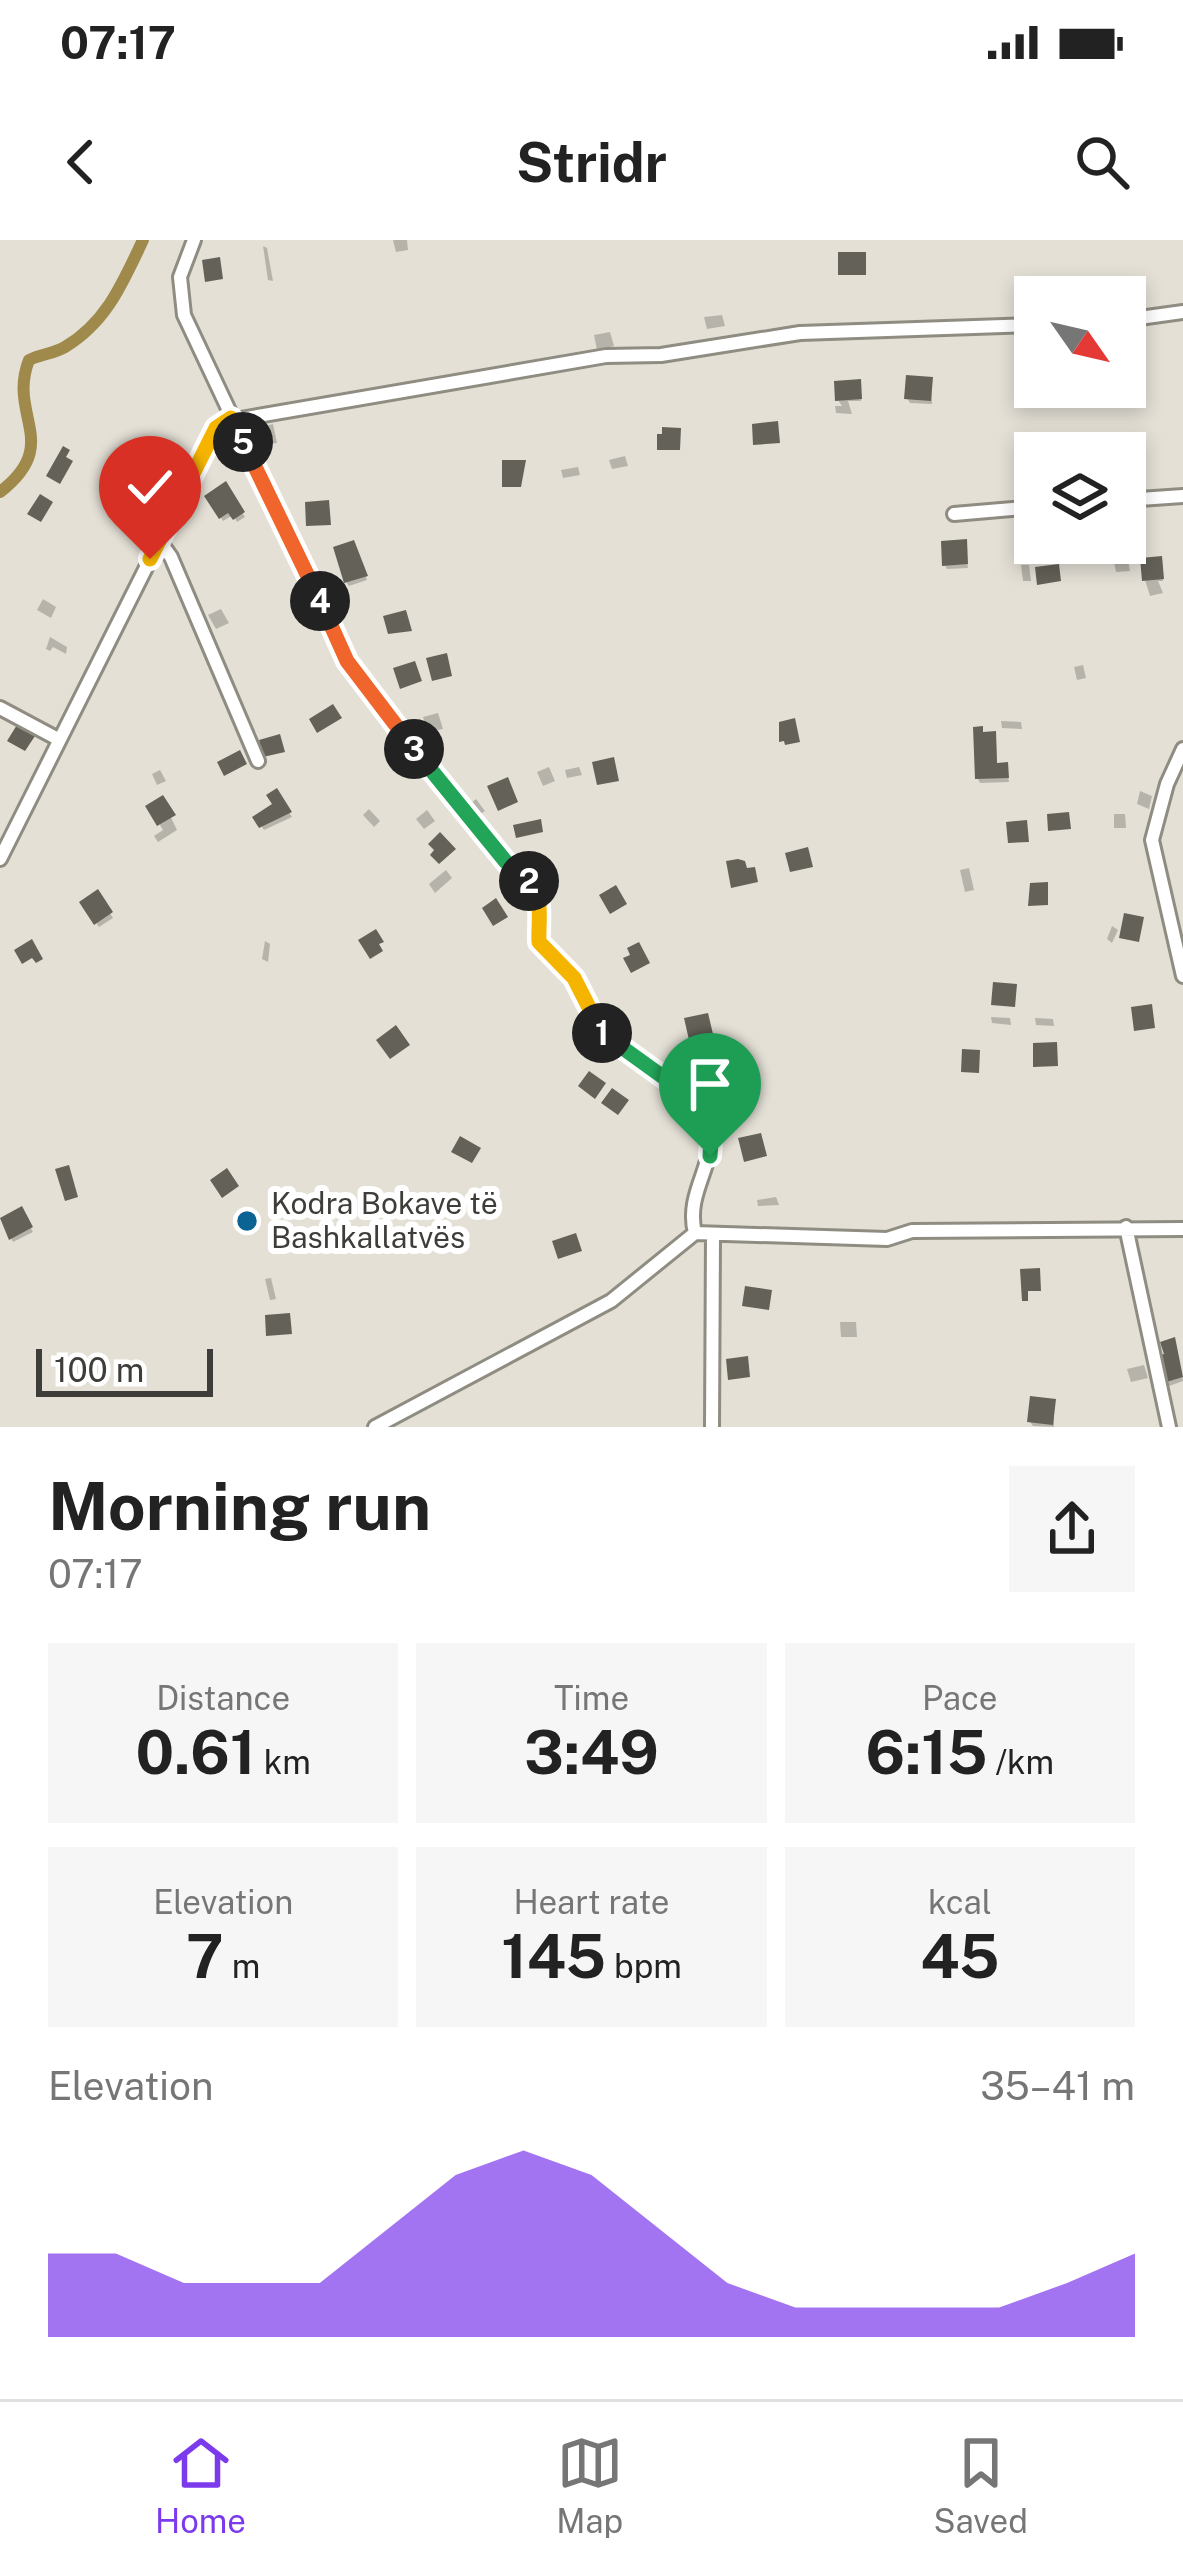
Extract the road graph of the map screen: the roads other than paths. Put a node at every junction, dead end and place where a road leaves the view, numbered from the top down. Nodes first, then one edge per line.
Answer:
1 (194, 240) edge
2 (1183, 312) edge
3 (1146, 317) edge
4 (1014, 326) edge
5 (231, 418) junction
6 (1183, 496) edge
7 (1146, 499) edge
8 (1014, 509) edge
9 (954, 514) dead end
10 (159, 540) junction
11 (0, 708) edge
12 (58, 739) junction
13 (1183, 748) edge
14 (258, 761) dead end
15 (1167, 784) junction
16 (1183, 784) edge
17 (0, 859) edge
18 (1183, 976) edge
19 (1126, 1227) junction
20 (1183, 1228) edge
21 (695, 1233) junction
22 (713, 1237) junction
23 (375, 1427) edge
24 (712, 1427) edge
25 (1169, 1427) edge

1 - 5 street
2 - 3 street
4 - 5 street
5 - 10 street
5 - 21 street
6 - 7 street
8 - 9 street
10 - 12 street
10 - 14 street
11 - 12 street
12 - 17 street
13 - 15 street
15 - 16 street
15 - 18 street
19 - 20 street
19 - 22 street
19 - 25 street
21 - 22 street
21 - 23 street
22 - 24 street

